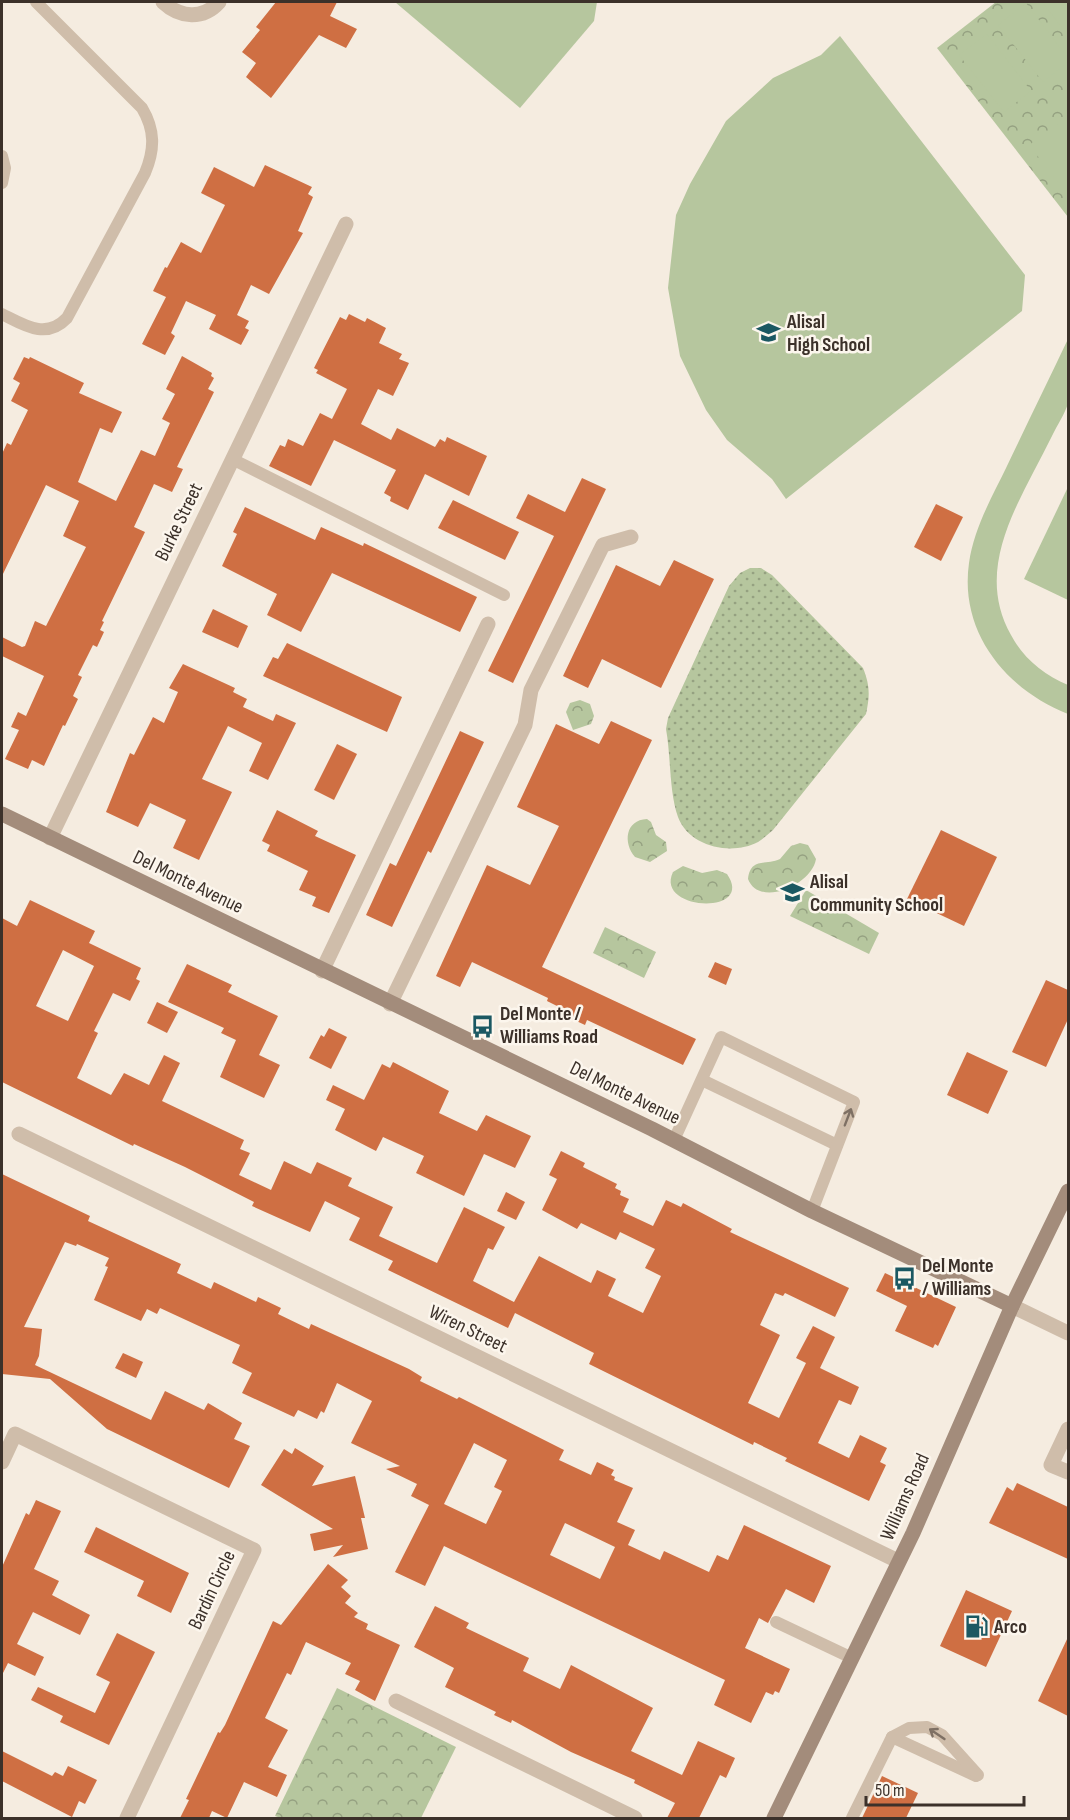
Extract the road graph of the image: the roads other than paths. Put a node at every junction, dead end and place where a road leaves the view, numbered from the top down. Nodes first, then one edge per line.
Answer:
1 (36, 2) edge
2 (163, 2) edge
3 (219, 2) edge
4 (2, 156) edge
5 (2, 183) edge
6 (346, 224) dead end
7 (2, 314) edge
8 (232, 459) junction
9 (631, 537) dead end
10 (504, 595) dead end
11 (488, 624) dead end
12 (2, 814) edge
13 (50, 838) junction
14 (322, 971) junction
15 (390, 1004) junction
16 (702, 1080) junction
17 (19, 1134) dead end
18 (674, 1140) junction
19 (837, 1145) junction
20 (1068, 1191) edge
21 (812, 1212) junction
22 (1012, 1306) junction
23 (1068, 1333) edge
24 (1068, 1429) edge
25 (2, 1462) edge
26 (1068, 1472) edge
27 (898, 1561) junction
28 (776, 1622) dead end
29 (852, 1658) junction
30 (396, 1701) dead end
31 (892, 1737) junction
32 (127, 1818) edge
33 (635, 1818) edge
34 (774, 1818) edge
35 (852, 1818) edge

1 - 7 lane
2 - 3 street
4 - 5 lane
6 - 8 street, Burke Street
8 - 10 lane
8 - 13 street, Burke Street
9 - 15 street
11 - 14 street
12 - 13 street, Del Monte Avenue
13 - 14 street, Del Monte Avenue
14 - 15 street, Del Monte Avenue
15 - 18 street, Del Monte Avenue
16 - 18 lane
16 - 19 lane
19 -> 16 lane
17 - 27 street, Wiren Street
18 - 21 street, Del Monte Avenue
19 - 21 lane
20 - 22 street, Williams Road
21 - 22 street, Del Monte Avenue
22 - 23 street, Del Monte Avenue
22 - 27 street, Williams Road
24 - 26 street
25 - 32 street, Bardin Circle
27 - 29 street, Williams Road
28 - 29 lane
29 - 34 street, Williams Road
30 - 33 street
31 -> 31 lane
31 - 35 lane

